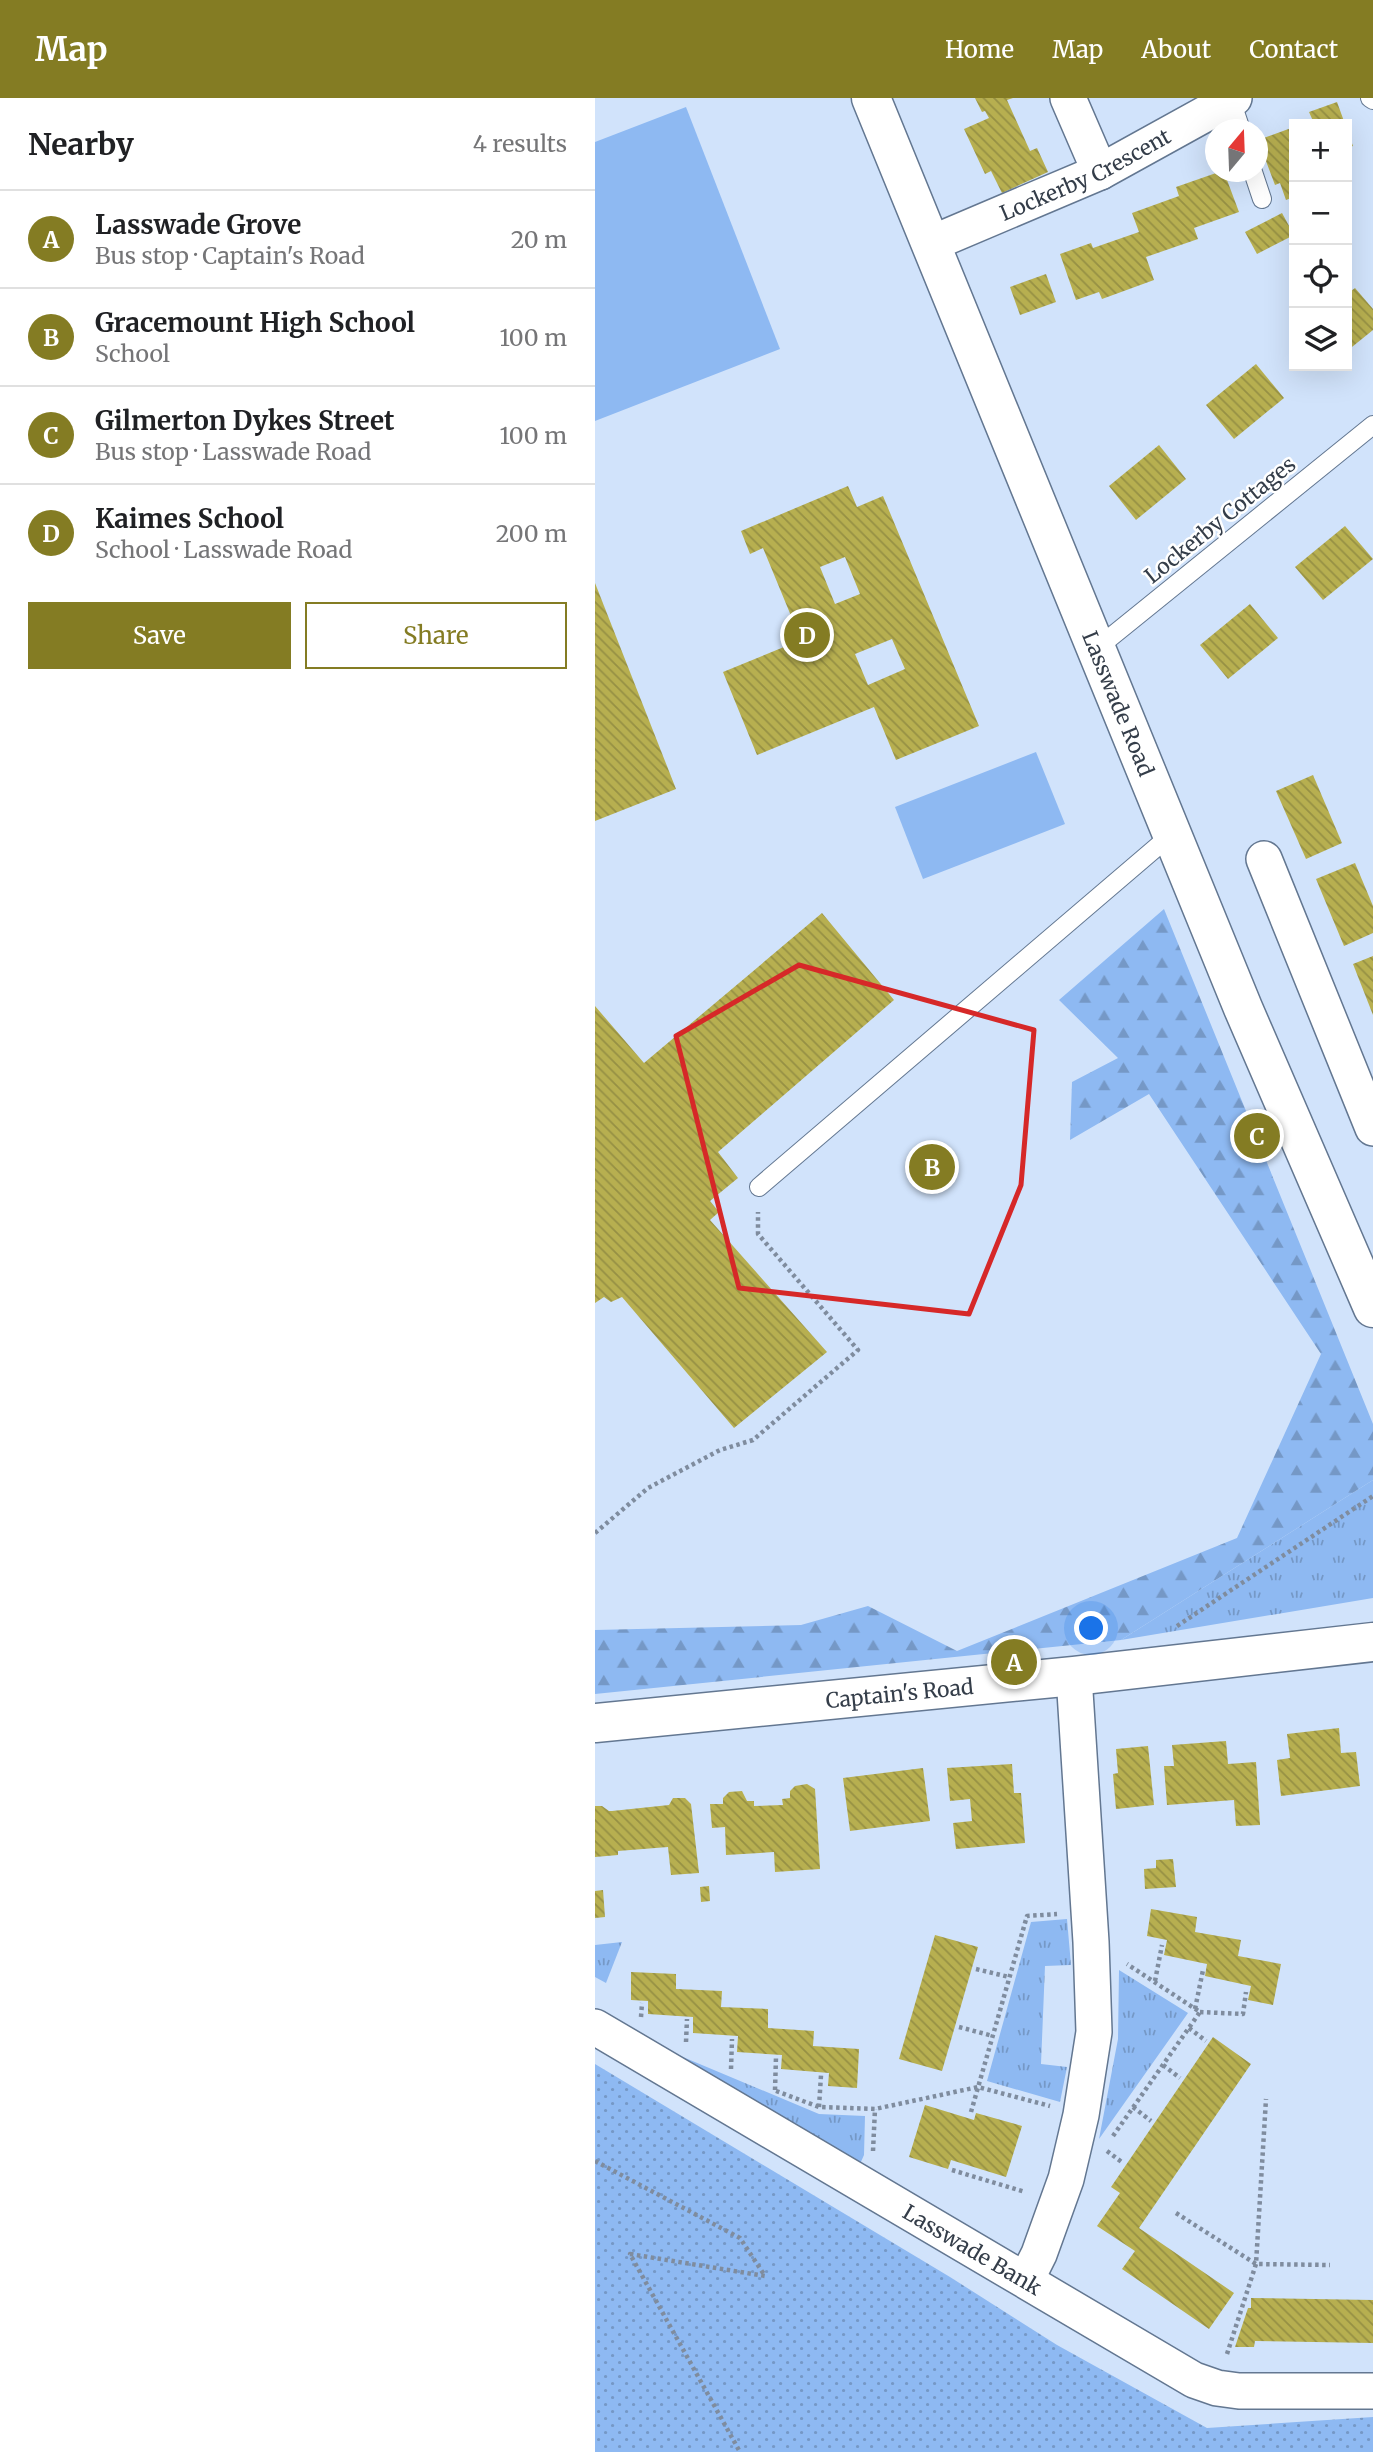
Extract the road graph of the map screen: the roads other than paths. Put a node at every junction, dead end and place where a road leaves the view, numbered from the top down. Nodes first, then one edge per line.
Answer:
1 (871, 98) edge
2 (1068, 98) edge
3 (1235, 109) edge
4 (1100, 172) junction
5 (1257, 182) edge
6 (1262, 199) dead end
7 (930, 244) junction
8 (1373, 425) edge
9 (1096, 649) junction
10 (1172, 834) junction
11 (1264, 859) dead end
12 (1373, 1128) edge
13 (759, 1187) road end
14 (1373, 1308) edge
15 (1373, 1642) edge
16 (1074, 1675) junction
17 (595, 1723) edge
18 (595, 2027) edge
19 (1026, 2280) junction
20 (1373, 2391) edge

1 - 7 street, Lasswade Road
2 - 4 street
3 - 4 street, Lockerby Crescent
4 - 7 street, Lockerby Crescent
5 - 6 lane
7 - 9 street, Lasswade Road
8 - 9 lane, Lockerby Cottages
9 - 10 street, Lasswade Road
10 - 13 lane
10 - 14 street, Lasswade Road
11 - 12 street
15 - 16 street, Captain's Road
16 - 17 street, Captain's Road
16 - 19 street
18 - 19 street, Lasswade Bank
19 - 20 street, Lasswade Bank

